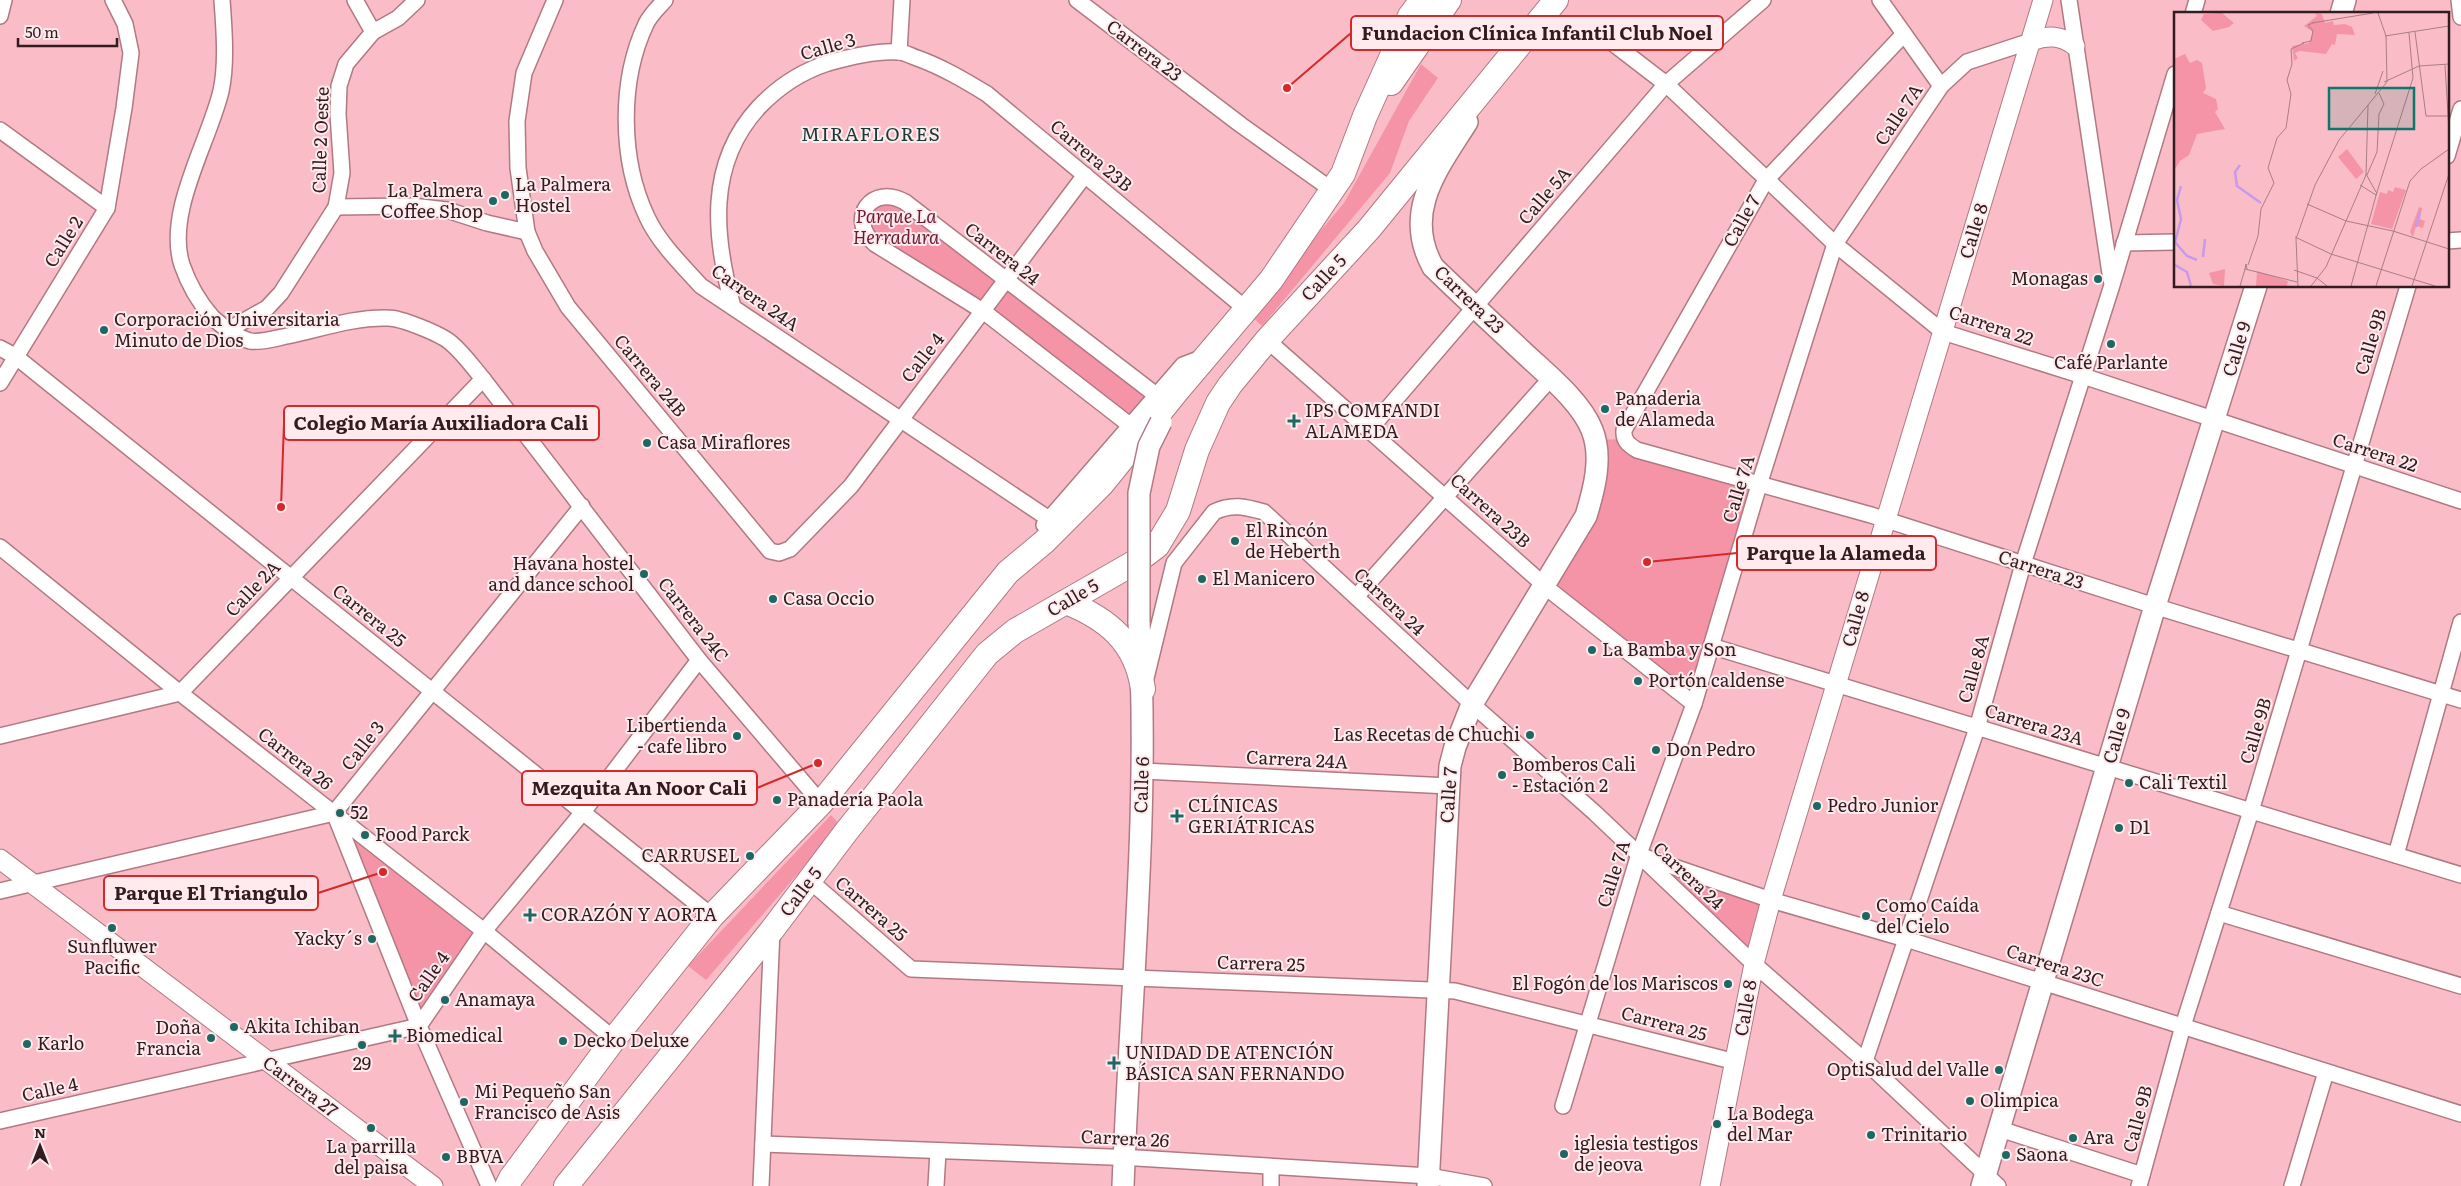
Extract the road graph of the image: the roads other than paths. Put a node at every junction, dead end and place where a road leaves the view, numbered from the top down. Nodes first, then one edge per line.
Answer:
1 (4, 0) edge
2 (114, 0) edge
3 (222, 0) edge
4 (355, 0) edge
5 (417, 0) edge
6 (555, 0) edge
7 (665, 0) edge
8 (902, 0) edge
9 (1077, 0) edge
10 (1449, 0) edge
11 (1556, 0) edge
12 (1763, 0) edge
13 (1880, 0) edge
14 (2043, 0) edge
15 (2069, 0) edge
16 (2459, 0) edge
17 (1415, 5) edge
18 (0, 16) edge
19 (2461, 17) edge
20 (1598, 31) dead end
21 (373, 32) junction
22 (1904, 34) junction
23 (2031, 41) junction
24 (2075, 46) junction
25 (900, 52) junction
26 (1508, 61) junction
27 (2174, 77) edge
28 (1666, 84) junction
29 (1941, 86) junction
30 (2461, 109) edge
31 (1365, 116) junction
32 (0, 130) edge
33 (2448, 153) edge
34 (1085, 175) junction
35 (1766, 180) junction
36 (1332, 190) junction
37 (336, 207) junction
38 (107, 208) junction
39 (527, 232) junction
40 (2448, 240) edge
41 (2461, 240) edge
42 (2174, 242) edge
43 (2124, 243) junction
44 (1835, 244) junction
45 (1006, 280) junction
46 (2112, 285) junction
47 (2255, 288) edge
48 (2407, 288) edge
49 (733, 307) junction
50 (1475, 307) junction
51 (1246, 310) junction
52 (983, 312) junction
53 (228, 330) junction
54 (1944, 332) junction
55 (1267, 340) junction
56 (0, 348) edge
57 (15, 356) junction
58 (2083, 376) junction
59 (1551, 378) junction
60 (484, 379) junction
61 (0, 383) edge
62 (1162, 407) junction
63 (2216, 419) junction
64 (899, 420) junction
65 (1131, 426) junction
66 (1370, 430) junction
67 (1624, 439) joint
68 (1595, 440) joint
69 (2353, 467) junction
70 (1759, 485) junction
71 (1446, 496) junction
72 (2461, 501) edge
73 (582, 506) junction
74 (1049, 519) junction
75 (1884, 519) junction
76 (0, 546) edge
77 (779, 553) joint
78 (2023, 564) junction
79 (1008, 572) junction
80 (290, 577) junction
81 (1544, 585) junction
82 (1356, 597) junction
83 (1066, 602) junction
84 (2156, 606) junction
85 (2461, 622) edge
86 (1711, 646) junction
87 (2299, 650) junction
88 (699, 660) junction
89 (1837, 685) junction
90 (1143, 689) junction
91 (432, 690) junction
92 (180, 693) junction
93 (2440, 693) junction
94 (2461, 700) edge
95 (1472, 704) junction
96 (1694, 704) junction
97 (1978, 728) junction
98 (0, 736) edge
99 (2108, 767) junction
100 (1143, 771) junction
101 (1449, 786) junction
102 (821, 803) junction
103 (2251, 811) junction
104 (583, 812) junction
105 (334, 813) junction
106 (1639, 854) junction
107 (2396, 855) junction
108 (0, 859) edge
109 (2461, 875) edge
110 (809, 880) junction
111 (32, 883) junction
112 (0, 891) edge
113 (1771, 900) junction
114 (2219, 913) junction
115 (712, 916) junction
116 (772, 930) junction
117 (484, 931) junction
118 (1906, 939) junction
119 (1754, 964) junction
120 (1133, 978) junction
121 (2044, 982) junction
122 (2461, 986) edge
123 (1438, 990) junction
124 (1587, 1024) junction
125 (419, 1026) junction
126 (2183, 1026) junction
127 (614, 1039) junction
128 (264, 1060) junction
129 (1865, 1061) junction
130 (1736, 1062) junction
131 (2326, 1072) junction
132 (1563, 1106) dead end
133 (2461, 1114) edge
134 (0, 1121) edge
135 (2000, 1129) junction
136 (764, 1144) junction
137 (938, 1151) junction
138 (1124, 1157) junction
139 (1271, 1167) junction
140 (2141, 1180) edge
141 (1429, 1181) edge
142 (1989, 1182) edge
143 (433, 1186) edge
144 (489, 1186) edge
145 (507, 1186) edge
146 (566, 1186) edge
147 (761, 1186) edge
148 (936, 1186) edge
149 (1123, 1186) edge
150 (1271, 1186) edge
151 (1484, 1186) edge
152 (1710, 1186) edge
153 (2292, 1186) edge

1 - 18 street
2 - 38 street, Calle 2
3 - 53 street
4 - 21 street
5 - 21 street, Calle 2 Oeste
6 - 39 street, Carrera 24B
7 - 49 street, Carrera 24A
8 - 25 street
9 - 36 street, Carrera 23
10 - 31 main road
11 - 26 main road, Calle 5
12 - 28 street, Calle 5A
13 - 22 street
14 - 23 street, Calle 8
15 - 24 street, Calle 8A
16 - 19 street
17 - 31 main road
20 - 28 street, Carrera 22
21 - 37 street, Calle 2 Oeste
22 - 29 street
22 - 35 street, Calle 7
23 - 24 street
23 - 29 street, Calle 7A
23 - 54 street, Calle 8
24 - 46 street, Calle 8A
25 - 34 street, Carrera 23B
25 - 49 street, Calle 3
26 - 50 main road, Carrera 23
26 - 55 main road, Calle 5
27 - 43 street, Calle 8A
28 - 35 street, Carrera 22
28 - 50 street, Calle 5A
29 - 44 street, Calle 7A
30 - 33 street
31 - 36 main road
32 - 38 street
34 - 45 street, Calle 4
34 - 51 street, Carrera 23B
35 - 44 street, Carrera 22
35 - 67 street, Calle 7
36 - 51 main road
37 - 39 street
37 - 53 street, Calle 2 Oeste
38 - 57 street, Calle 2
39 - 77 street, Carrera 24B
40 - 41 street
42 - 43 street
43 - 46 street, Calle 8A
44 - 54 street, Carrera 22
44 - 70 street, Calle 7A
45 - 52 street, Calle 4
45 - 52 street, Carrera 24
45 - 62 street, Carrera 24
46 - 58 street, Calle 8A
47 - 63 main road, Calle 9
48 - 69 street, Calle 9B
49 - 64 street, Carrera 24A
50 - 59 main road, Carrera 23
50 - 66 street, Calle 5A
51 - 62 main road
52 - 64 street, Calle 4
52 - 65 street, Carrera 24
53 - 60 street, Carrera 24C
54 - 58 street, Carrera 22
54 - 75 street, Calle 8
55 - 66 street, Carrera 23B
55 - 83 main road, Calle 5
56 - 57 street, Carrera 25
57 - 61 street, Calle 2
57 - 80 street, Carrera 25
58 - 63 street, Carrera 22
58 - 78 street, Calle 8A
59 - 68 main road, Carrera 23
59 - 71 street
60 - 73 street, Carrera 24C
60 - 80 street, Calle 2A
62 - 65 street
62 - 79 main road
62 - 90 main road, Calle 6, bridge
63 - 69 street, Carrera 22
63 - 84 main road, Calle 9
64 - 74 street, Carrera 24A
64 - 77 street, Calle 4
65 - 74 street
66 - 71 street, Carrera 23B
67 - 70 street, Carrera 23
68 - 81 main road, Calle 7
69 - 72 street, Carrera 22
69 - 87 street, Calle 9B
70 - 75 street, Carrera 23
70 - 86 street, Calle 7A
71 - 81 street, Carrera 23B
71 - 82 street
73 - 88 street, Carrera 24C
73 - 91 street, Calle 3
74 - 79 street
75 - 78 street, Carrera 23
75 - 89 street, Calle 8
76 - 92 street, Carrera 26
78 - 84 street, Carrera 23
78 - 97 street, Calle 8A
79 - 102 main road
80 - 91 street, Carrera 25
80 - 92 street, Calle 2A
81 - 95 main road, Calle 7
81 - 96 street, Carrera 23B
82 - 90 street, Carrera 24
82 - 95 street, Carrera 24
83 - 90 main road
83 - 110 main road, Calle 5
84 - 87 street, Carrera 23
84 - 99 main road, Calle 9
85 - 93 street
86 - 89 street, Carrera 23A
86 - 96 street, Calle 7A
87 - 93 street, Carrera 23
87 - 103 street, Calle 9B
88 - 102 street, Carrera 24C
88 - 104 street, Calle 4
89 - 97 street, Carrera 23A
89 - 113 street, Calle 8
90 - 100 main road, Calle 6
91 - 104 street, Carrera 25
91 - 105 street, Calle 3
92 - 98 street
92 - 105 street, Carrera 26
93 - 94 street, Carrera 23
93 - 107 street
95 - 101 main road, Calle 7
95 - 106 street, Carrera 24
96 - 106 street, Calle 7A
97 - 99 street, Carrera 23A
97 - 118 street, Calle 8A
99 - 103 street, Carrera 23A
99 - 121 main road, Calle 9
100 - 101 street, Carrera 24A
100 - 120 main road, Calle 6
101 - 123 main road, Calle 7
102 - 115 main road
103 - 107 street, Carrera 23A
103 - 114 street, Calle 9B
104 - 115 street, Carrera 25
104 - 117 street, Calle 4
105 - 111 street
105 - 117 street, Carrera 26
105 - 125 street
106 - 113 street, Carrera 23C
106 - 119 street, Carrera 24
106 - 124 street, Calle 7A
107 - 109 street, Carrera 23A
108 - 111 street, Carrera 27
110 - 116 main road, Calle 5
110 - 120 street, Carrera 25
111 - 112 street
111 - 128 street, Carrera 27
113 - 118 street, Carrera 23C
113 - 119 street, Calle 8
114 - 122 street
114 - 126 street, Calle 9B
115 - 127 main road
116 - 136 street
116 - 146 main road, Calle 5
117 - 125 street, Calle 4
117 - 127 street, Carrera 26
118 - 121 street, Carrera 23C
118 - 129 street, Calle 8A
119 - 129 street, Carrera 24
119 - 130 street, Calle 8
120 - 123 street, Carrera 25
120 - 138 main road, Calle 6
121 - 126 street, Carrera 23C
121 - 135 main road, Calle 9
123 - 124 street, Carrera 25
123 - 141 main road, Calle 7
124 - 130 street, Carrera 25
124 - 132 street, Calle 7A
125 - 128 street, Calle 4
125 - 144 street
126 - 131 street, Carrera 23C
126 - 140 street, Calle 9B
127 - 145 main road
128 - 134 street, Calle 4
128 - 143 street, Carrera 27
129 - 142 street, Carrera 24
130 - 152 street, Calle 8
131 - 133 street, Carrera 23C
131 - 153 street
135 - 140 street
135 - 142 main road, Calle 9
136 - 137 street, Carrera 26
136 - 147 street
137 - 138 street, Carrera 26
137 - 148 street
138 - 139 street, Carrera 26
138 - 149 main road, Calle 6
139 - 141 street, Carrera 26
139 - 150 street
141 - 151 street, Carrera 26

